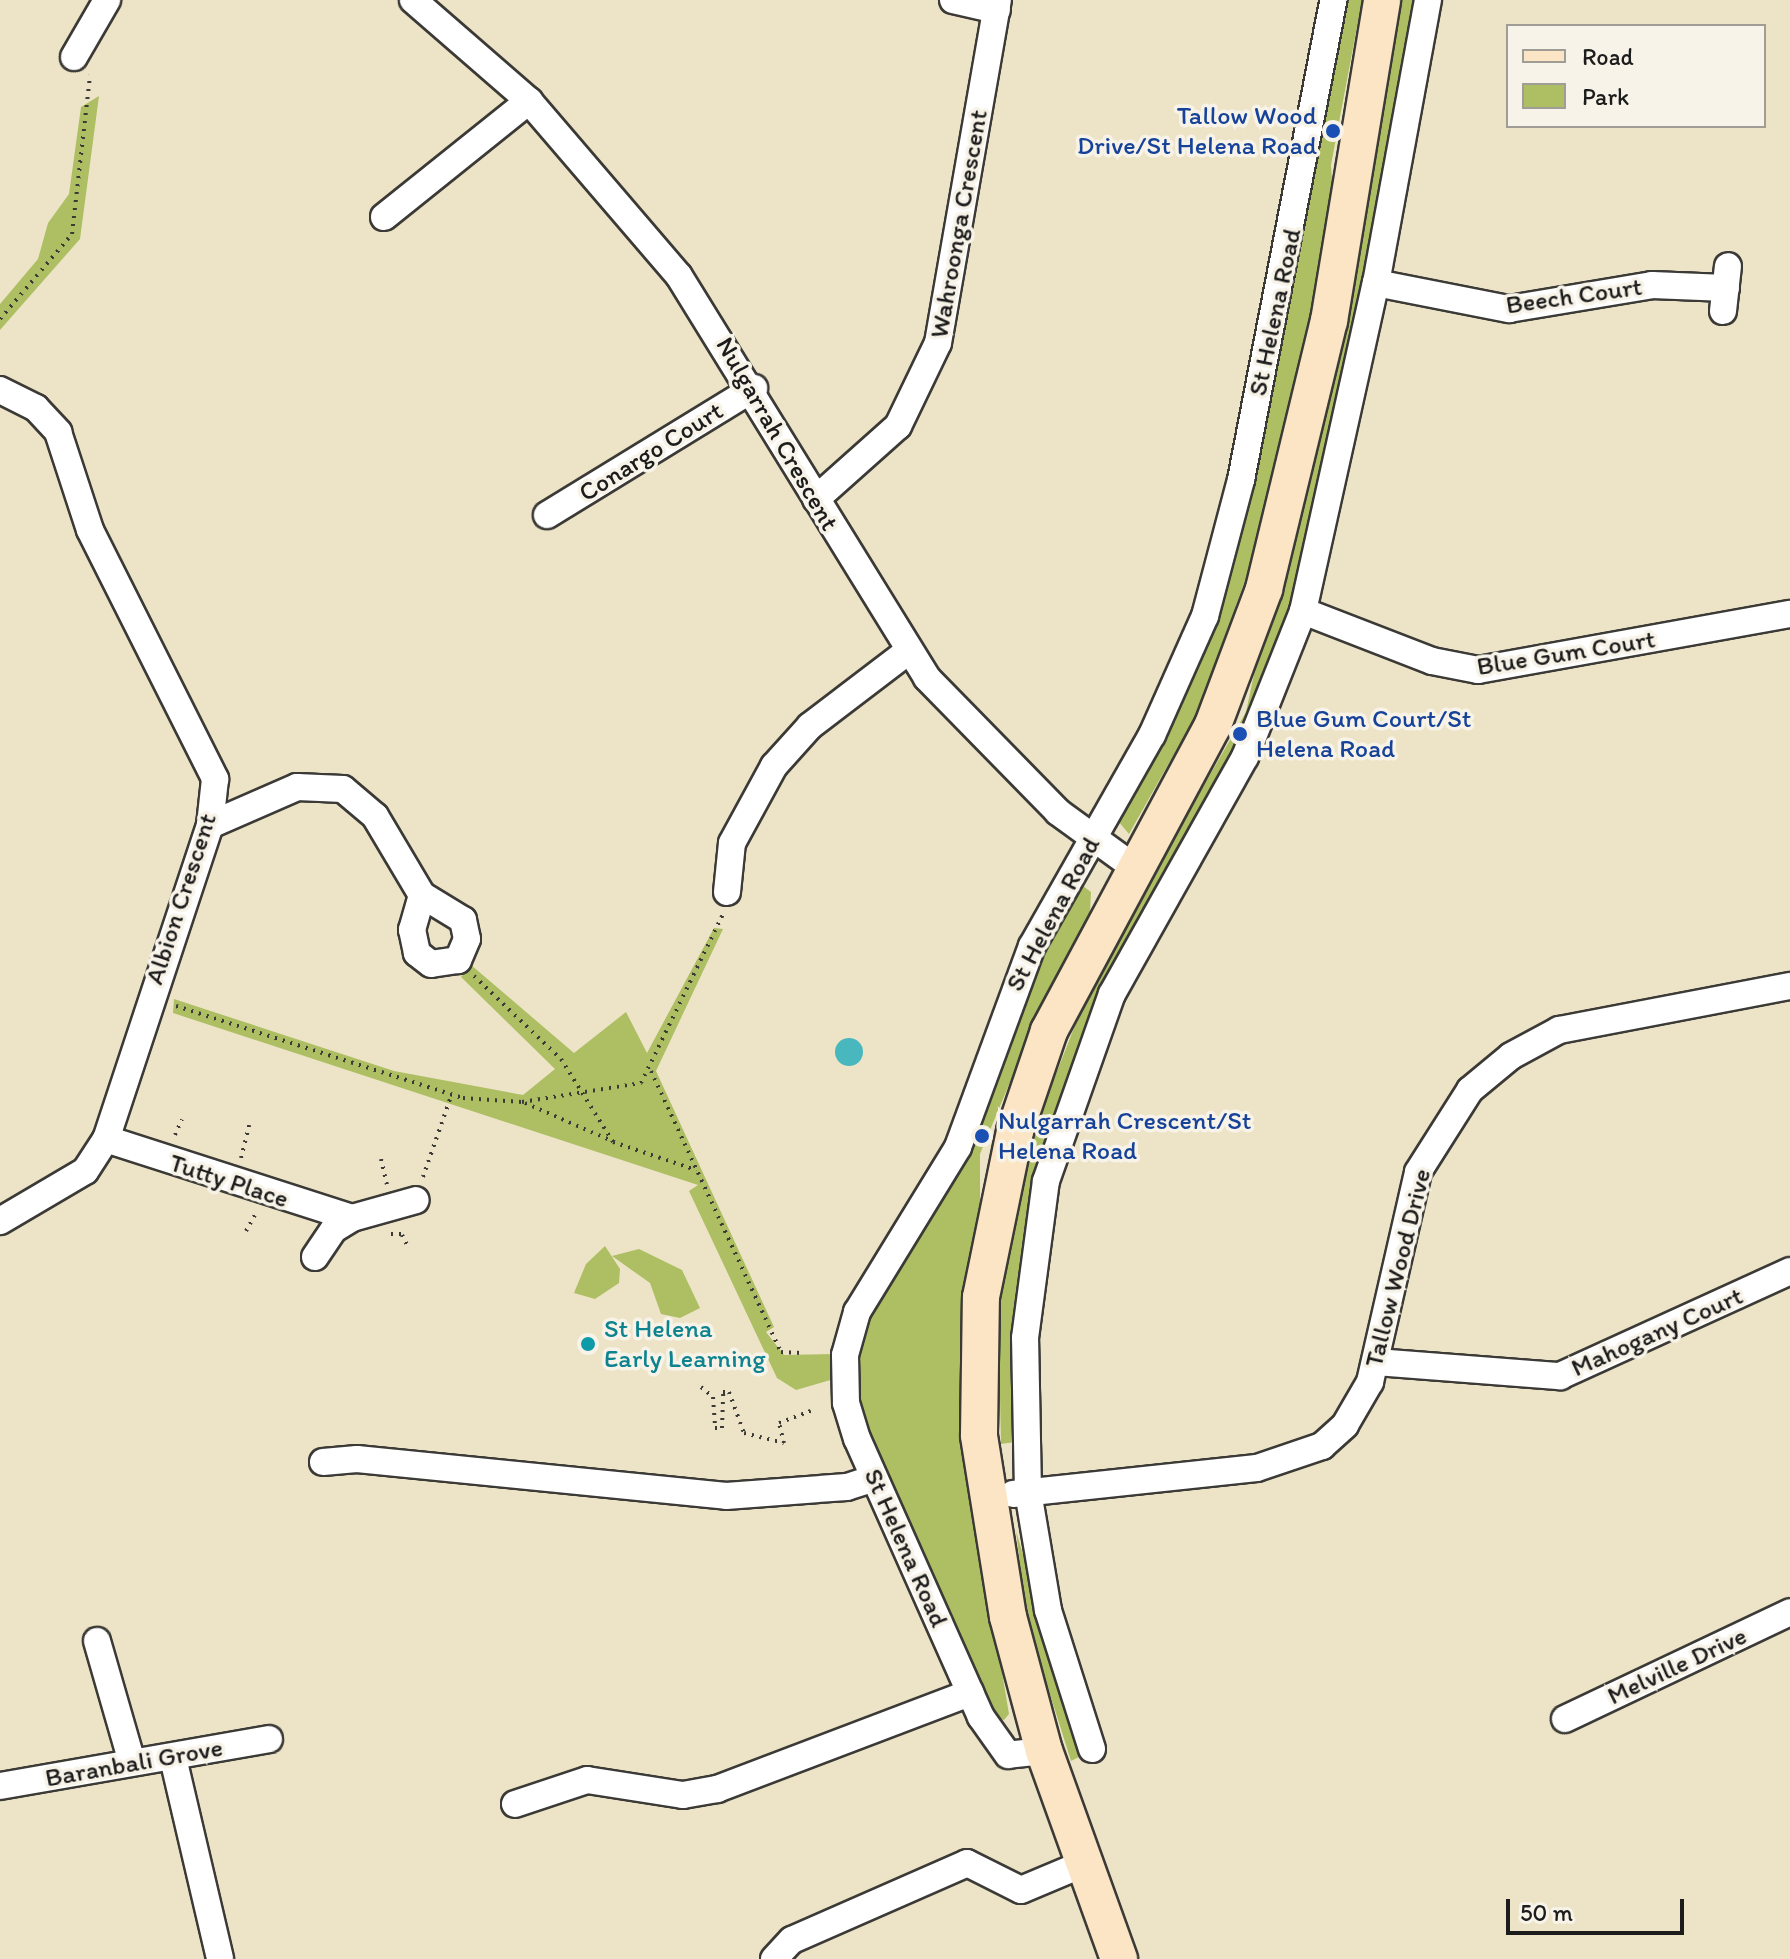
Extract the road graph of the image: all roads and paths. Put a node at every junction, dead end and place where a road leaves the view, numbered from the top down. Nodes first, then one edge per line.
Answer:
1 (107, 0) edge
2 (413, 0) edge
3 (953, 0) edge
4 (1333, 0) edge
5 (1382, 0) edge
6 (1428, 0) edge
7 (997, 5) edge
8 (74, 57) joint
9 (529, 101) junction
10 (384, 217) dead end
11 (1376, 283) junction
12 (1725, 288) dead end
13 (0, 319) edge
14 (754, 388) junction
15 (0, 390) edge
16 (816, 499) junction
17 (547, 515) dead end
18 (1303, 611) junction
19 (1790, 614) edge
20 (907, 652) junction
21 (210, 825) junction
22 (1091, 840) junction
23 (1135, 868) junction
24 (727, 892) joint
25 (422, 895) junction
26 (458, 960) junction
27 (1790, 986) edge
28 (148, 997) junction
29 (651, 1071) junction
30 (641, 1083) junction
31 (657, 1083) junction
32 (581, 1090) junction
33 (451, 1095) junction
34 (522, 1102) junction
35 (182, 1119) dead end
36 (249, 1125) dead end
37 (106, 1139) junction
38 (173, 1141) dead end
39 (613, 1142) junction
40 (381, 1159) dead end
41 (239, 1162) dead end
42 (698, 1170) junction
43 (388, 1186) dead end
44 (420, 1189) joint
45 (352, 1218) junction
46 (0, 1221) edge
47 (402, 1235) dead end
48 (408, 1247) dead end
49 (315, 1257) dead end
50 (1790, 1271) edge
51 (802, 1353) dead end
52 (1376, 1362) junction
53 (701, 1387) dead end
54 (811, 1411) dead end
55 (323, 1462) dead end
56 (874, 1478) junction
57 (1028, 1492) junction
58 (987, 1497) junction
59 (1790, 1612) edge
60 (97, 1641) dead end
61 (970, 1693) junction
62 (1565, 1719) dead end
63 (269, 1739) dead end
64 (1092, 1749) dead end
65 (1044, 1751) junction
66 (173, 1758) junction
67 (132, 1762) junction
68 (0, 1786) edge
69 (515, 1804) dead end
70 (1083, 1864) junction
71 (220, 1959) edge
72 (774, 1959) edge
73 (1119, 1959) edge

1 - 8 street
2 - 9 street, Nulgarrah Crescent
3 - 7 street
4 - 22 street, St Helena Road
5 - 23 main road, St Helena Road
6 - 11 street
7 - 16 street, Wahroonga Crescent
8 - 13 path
9 - 10 street
9 - 14 street, Nulgarrah Crescent
11 - 12 street, Beech Court
11 - 18 street
14 - 16 street, Nulgarrah Crescent
14 - 17 street, Conargo Court
15 - 21 street, Albion Crescent
16 - 20 street, Nulgarrah Crescent
18 - 19 street, Blue Gum Court
18 - 57 street
20 - 22 street, Nulgarrah Crescent
20 - 24 street
21 - 25 street
21 - 28 street, Albion Crescent
22 - 23 street, Nulgarrah Crescent
22 - 56 street, St Helena Road
23 - 58 main road, St Helena Road
24 - 29 path
25 - 26 street
25 - 26 street
26 - 32 path
27 - 52 street, Tallow Wood Drive
28 - 33 path
28 - 37 street, Albion Crescent
29 - 30 path
29 - 31 path
30 - 31 path
30 - 32 path
31 - 42 path
32 - 34 path
32 - 39 path
33 - 34 path
33 - 44 path
34 - 39 path
35 - 38 path
36 - 41 path
37 - 45 street, Tutty Place
37 - 46 street, Albion Crescent
39 - 42 path
40 - 43 path
42 - 51 path
44 - 45 street
45 - 49 street
47 - 48 path
50 - 52 street, Mahogany Court
52 - 57 street, Tallow Wood Drive
53 - 54 path
55 - 56 street
56 - 61 street, St Helena Road
57 - 58 street, Tallow Wood Drive
57 - 64 street
58 - 65 main road, St Helena Road
59 - 62 street, Melville Drive
60 - 67 street
61 - 65 street, St Helena Road
61 - 69 street
63 - 66 street, Baranbali Grove
65 - 70 main road, St Helena Road
66 - 67 street, Baranbali Grove
66 - 71 street
67 - 68 street, Baranbali Grove
70 - 72 street
70 - 73 main road, St Helena Road

